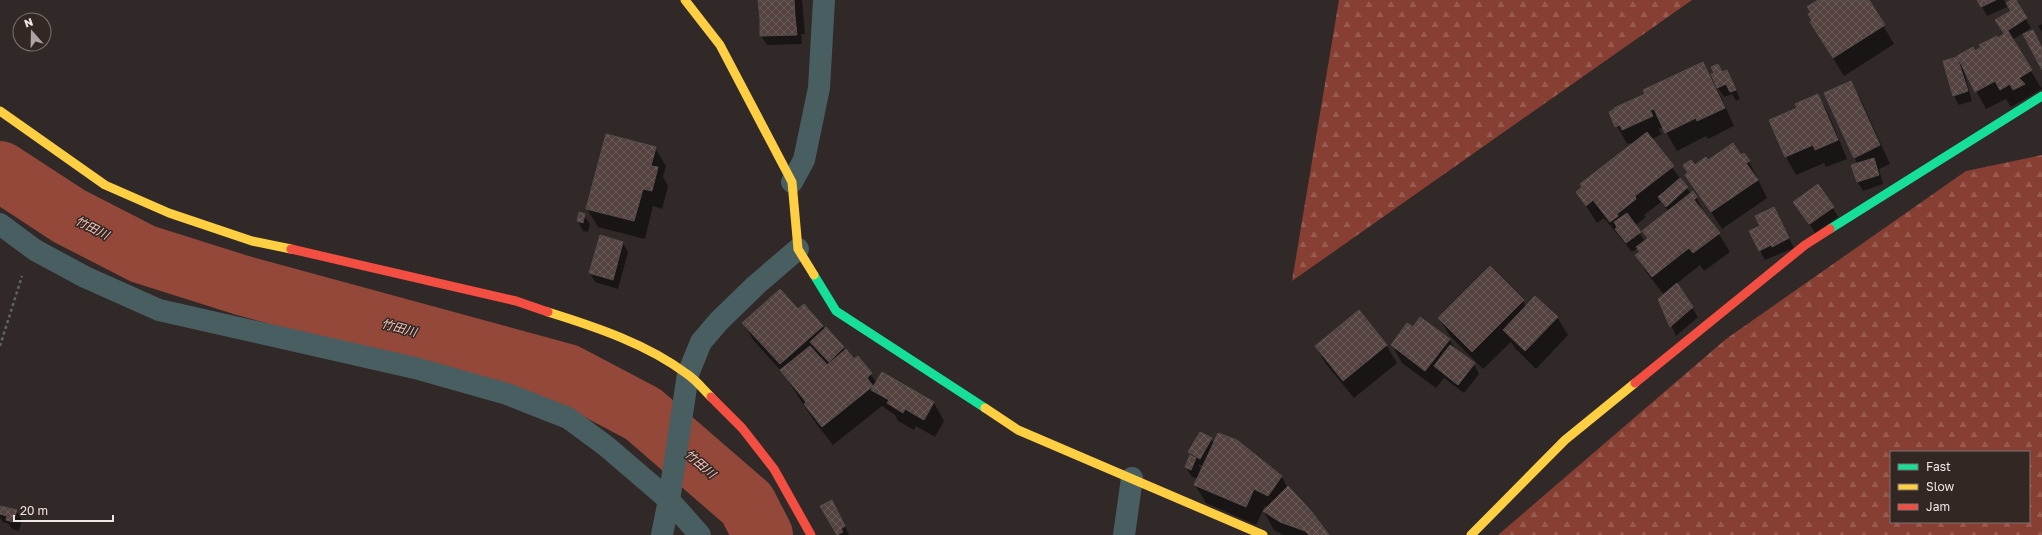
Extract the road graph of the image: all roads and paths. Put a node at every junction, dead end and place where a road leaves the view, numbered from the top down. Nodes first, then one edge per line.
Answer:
1 (685, 0) edge
2 (824, 0) edge
3 (2042, 96) edge
4 (0, 111) edge
5 (792, 182) junction
6 (2, 229) edge
7 (798, 249) junction
8 (35, 250) junction
9 (0, 346) edge
10 (687, 382) junction
11 (1132, 478) junction
12 (670, 493) junction
13 (1234, 529) edge
14 (662, 535) edge
15 (700, 535) edge
16 (811, 535) edge
17 (1124, 535) edge
18 (1263, 535) edge
19 (1471, 535) edge

1 - 5 street
2 - 5 street
3 - 19 street
4 - 10 street
5 - 7 street
6 - 8 street
7 - 10 street
7 - 11 street
8 - 9 path
8 - 12 street
10 - 12 street
10 - 16 street
11 - 13 street
11 - 17 street
12 - 14 street
12 - 15 street
13 - 18 street

